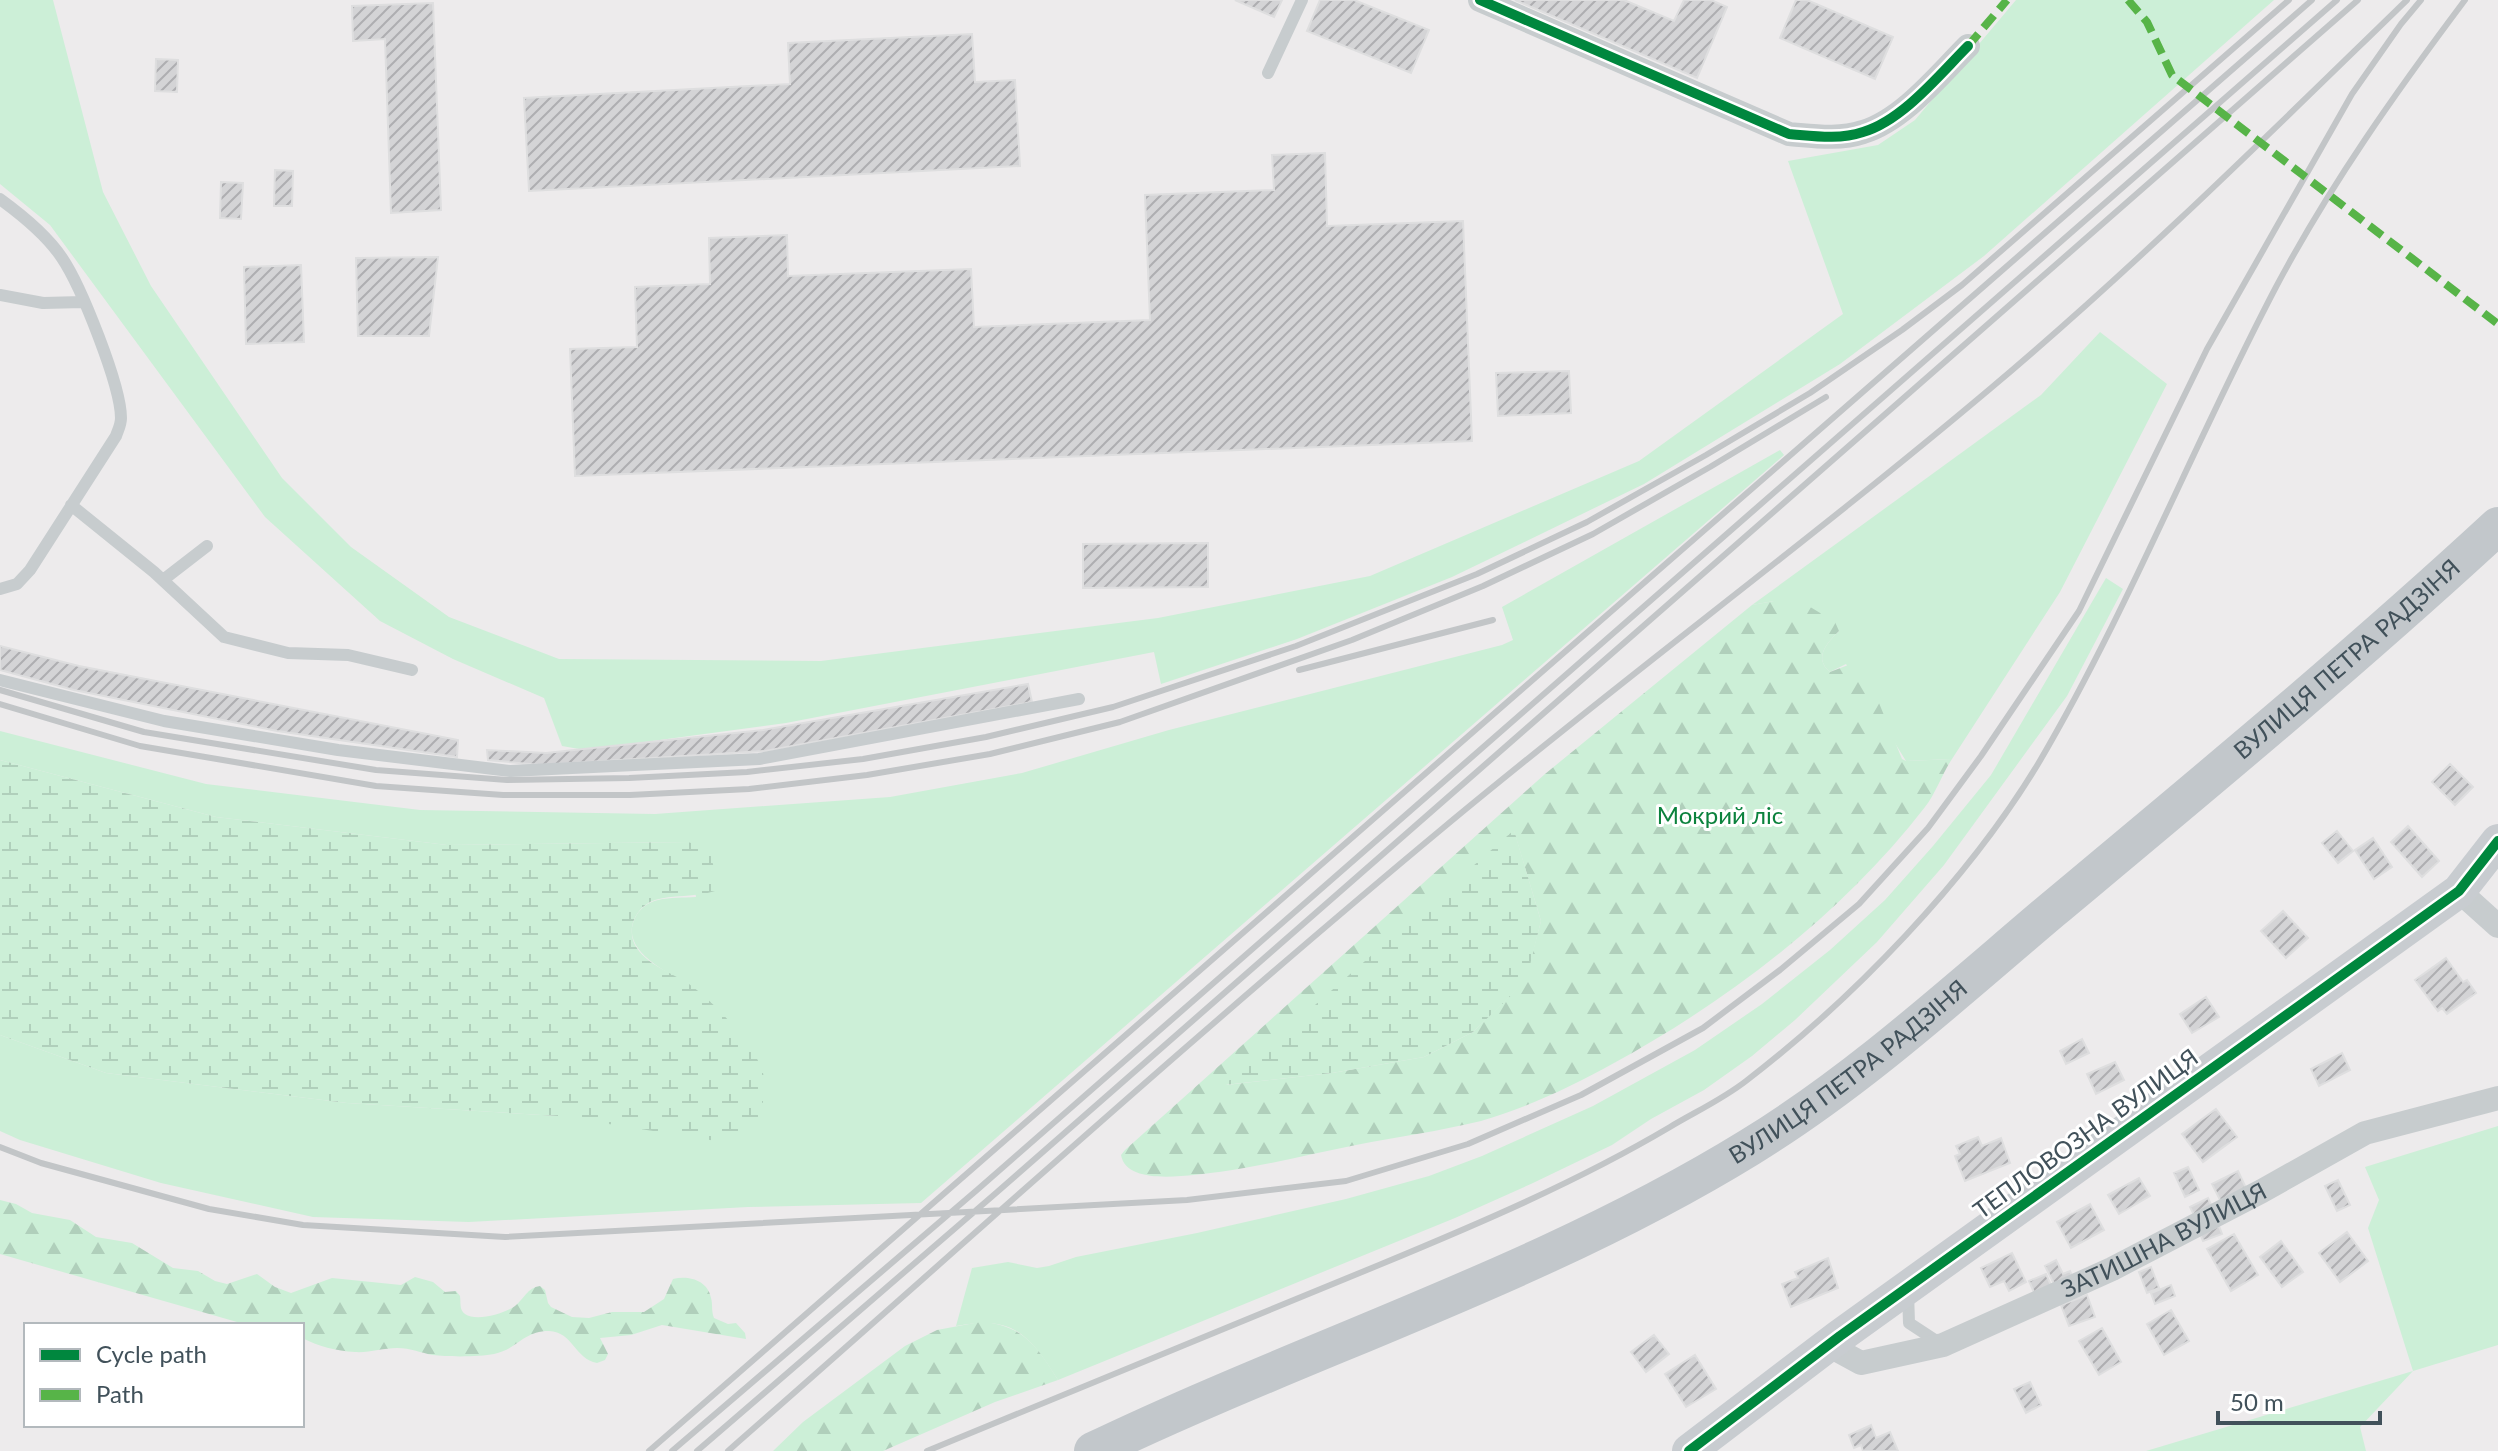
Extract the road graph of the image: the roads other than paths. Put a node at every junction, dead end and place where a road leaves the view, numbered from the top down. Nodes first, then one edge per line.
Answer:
1 (1302, 0) edge
2 (1480, 0) edge
3 (1968, 46) dead end
4 (1268, 73) dead end
5 (0, 199) edge
6 (0, 295) edge
7 (83, 302) junction
8 (71, 505) junction
9 (2498, 526) edge
10 (207, 546) dead end
11 (2482, 549) edge
12 (163, 580) junction
13 (0, 589) edge
14 (412, 670) dead end
15 (0, 680) edge
16 (1079, 699) dead end
17 (2498, 841) edge
18 (2459, 891) junction
19 (2498, 926) edge
20 (2498, 1098) edge
21 (1908, 1286) junction
22 (1828, 1345) junction
23 (1943, 1345) junction
24 (1093, 1451) edge
25 (1689, 1451) edge

1 - 4 lane
2 - 3 street
5 - 7 lane
6 - 7 lane
7 - 8 lane
8 - 12 lane
8 - 13 lane
9 - 11 main road, ВУЛИЦЯ ПЕТРА РАДЗІНЯ
10 - 12 lane
11 - 24 main road, ВУЛИЦЯ ПЕТРА РАДЗІНЯ
12 - 14 lane
15 - 16 lane
17 - 18 street, ТЕПЛОВОЗНА ВУЛИЦЯ
18 - 19 street
18 - 21 street, ТЕПЛОВОЗНА ВУЛИЦЯ
20 - 23 street, ЗАТИШНА ВУЛИЦЯ
21 - 22 street, ТЕПЛОВОЗНА ВУЛИЦЯ
21 - 23 lane
22 - 23 street, ЗАТИШНА ВУЛИЦЯ
22 - 25 street, ТЕПЛОВОЗНА ВУЛИЦЯ

